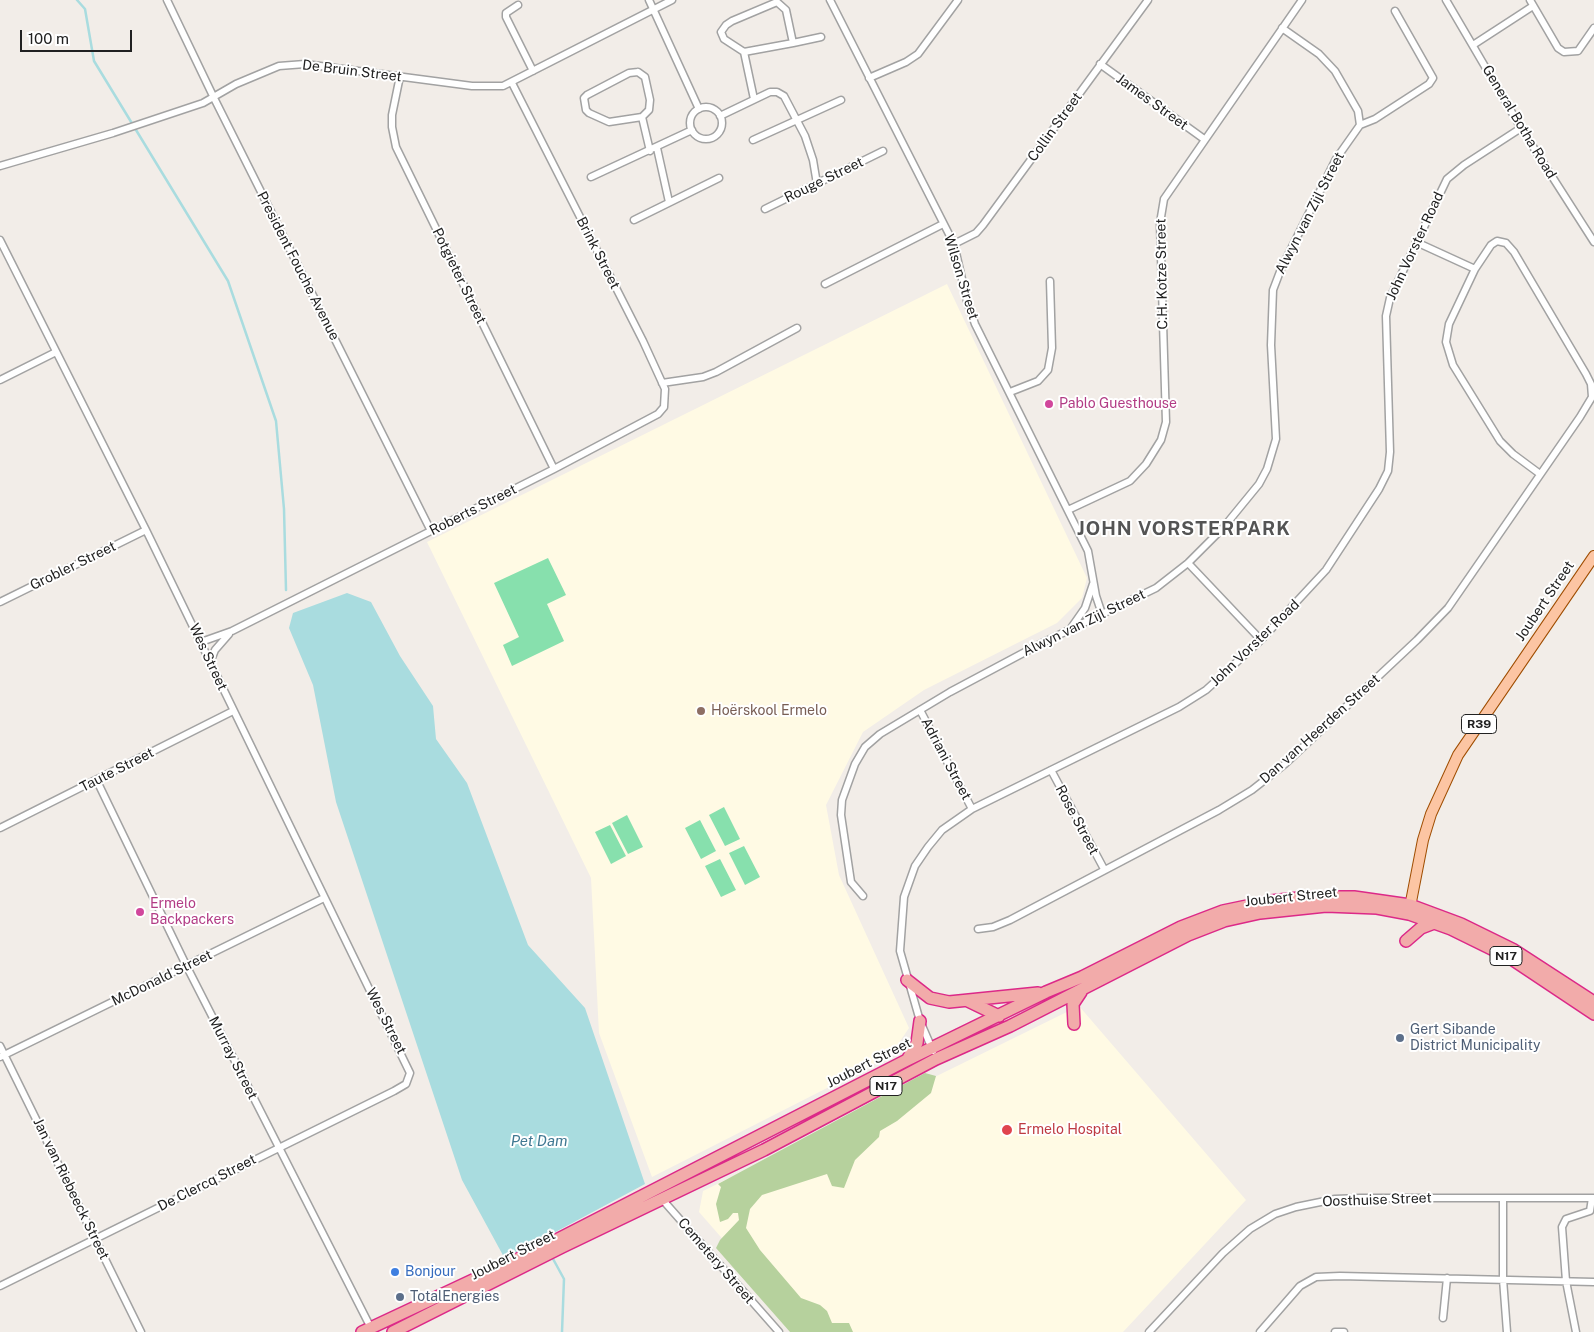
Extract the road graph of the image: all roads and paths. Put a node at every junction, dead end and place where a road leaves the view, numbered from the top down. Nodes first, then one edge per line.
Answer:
1 (167, 0) edge
2 (649, 0) edge
3 (672, 0) edge
4 (830, 0) edge
5 (958, 0) edge
6 (1148, 0) edge
7 (1302, 0) edge
8 (1446, 0) edge
9 (1531, 3) edge
10 (518, 5) dead end
11 (654, 9) junction
12 (1395, 11) dead end
13 (1282, 28) junction
14 (1594, 28) edge
15 (821, 38) dead end
16 (793, 43) junction
17 (1473, 45) junction
18 (744, 52) junction
19 (1100, 64) junction
20 (532, 71) junction
21 (400, 76) junction
22 (869, 78) junction
23 (512, 83) junction
24 (214, 98) junction
25 (754, 99) junction
26 (840, 100) dead end
27 (699, 109) junction
28 (720, 116) junction
29 (642, 117) junction
30 (798, 120) junction
31 (1360, 125) junction
32 (1521, 128) junction
33 (692, 130) junction
34 (1204, 139) junction
35 (753, 140) dead end
36 (657, 148) junction
37 (650, 151) junction
38 (883, 151) dead end
39 (0, 166) edge
40 (591, 177) dead end
41 (719, 178) dead end
42 (817, 184) junction
43 (669, 202) junction
44 (765, 209) dead end
45 (634, 220) dead end
46 (943, 224) junction
47 (0, 240) edge
48 (1416, 242) junction
49 (1594, 242) edge
50 (954, 244) junction
51 (1475, 270) junction
52 (1050, 281) dead end
53 (825, 284) dead end
54 (797, 328) dead end
55 (56, 352) junction
56 (0, 380) edge
57 (662, 384) junction
58 (1010, 392) junction
59 (648, 419) joint
60 (554, 469) junction
61 (1540, 474) junction
62 (1068, 510) junction
63 (146, 530) junction
64 (431, 531) junction
65 (1594, 556) edge
66 (1188, 562) junction
67 (1093, 583) junction
68 (0, 602) edge
69 (1102, 614) junction
70 (1070, 629) junction
71 (232, 631) junction
72 (1261, 640) junction
73 (201, 642) junction
74 (210, 663) junction
75 (920, 710) junction
76 (233, 711) junction
77 (1051, 770) junction
78 (97, 781) junction
79 (972, 809) junction
80 (0, 828) edge
81 (1104, 869) junction
82 (863, 896) dead end
83 (324, 898) junction
84 (1410, 909) junction
85 (1434, 923) junction
86 (978, 929) dead end
87 (1406, 941) dead end
88 (186, 966) junction
89 (907, 980) junction
90 (1084, 989) junction
91 (1046, 992) junction
92 (968, 1001) junction
93 (1594, 1002) edge
94 (1594, 1014) edge
95 (999, 1016) junction
96 (920, 1021) junction
97 (1074, 1024) dead end
98 (0, 1046) edge
99 (934, 1054) junction
100 (2, 1056) edge
101 (907, 1060) junction
102 (410, 1076) joint
103 (278, 1148) junction
104 (655, 1189) junction
105 (1593, 1198) edge
106 (1503, 1199) junction
107 (662, 1200) junction
108 (96, 1239) junction
109 (561, 1243) junction
110 (541, 1253) junction
111 (1447, 1278) junction
112 (1503, 1279) junction
113 (1566, 1281) junction
114 (1594, 1282) edge
115 (0, 1286) edge
116 (1443, 1318) dead end
117 (369, 1331) edge
118 (141, 1332) edge
119 (393, 1332) edge
120 (779, 1332) edge
121 (1149, 1332) edge
122 (1260, 1332) edge
123 (1335, 1332) edge
124 (1344, 1332) edge
125 (1507, 1332) edge
126 (1576, 1332) edge

1 - 24 street, President Fouche Avenue
2 - 11 street
3 - 11 street, De Bruin Street
4 - 22 street, Wilson Street
5 - 22 street
6 - 19 street, Collin Street
7 - 13 street, C.H. Kotze Street
8 - 17 street, General Botha Road
9 - 14 street
9 - 17 street
10 - 20 street
11 - 20 street, De Bruin Street
11 - 27 street
12 - 31 street
13 - 31 street
13 - 34 street, C.H. Kotze Street
15 - 16 street
16 - 18 street
16 - 18 street
17 - 32 street, General Botha Road
18 - 25 street
19 - 34 street, James Street
19 - 50 street, Collin Street
20 - 23 street, De Bruin Street
21 - 23 street, De Bruin Street
21 - 24 street, De Bruin Street
21 - 60 street, Potgieter Street
22 - 46 street, Wilson Street
23 - 57 street, Brink Street
24 - 39 street, De Bruin Street
24 - 64 street, President Fouche Avenue
25 - 28 street
25 - 30 street
26 - 30 street
27 - 28 street
27 - 33 street
28 - 33 street
29 - 29 street
29 - 37 street
30 - 35 street
30 - 42 street
31 - 66 street, Alwyn van Zijl Street
32 - 48 street, John Vorster Road
32 - 49 street, General Botha Road
33 - 36 street
34 - 62 street, C.H. Kotze Street
36 - 37 street
36 - 43 street
37 - 40 street
38 - 42 street, Rouge Street
41 - 43 street
42 - 44 street, Rouge Street
43 - 45 street
46 - 50 street, Wilson Street
46 - 53 street
47 - 55 street, Wes Street
48 - 51 street
48 - 72 street, John Vorster Road
50 - 58 street, Wilson Street
51 - 61 street, Dan van Heerden Street
51 - 61 street, Dan van Heerden Street
52 - 58 street
54 - 57 street
55 - 56 street
55 - 63 street, Wes Street
57 - 59 street, Brink Street
58 - 62 street, Wilson Street
59 - 60 street, Roberts Street
60 - 64 street, Roberts Street
61 - 81 street, Dan van Heerden Street
62 - 67 street, Wilson Street
63 - 68 street, Grobler Street
63 - 73 street, Wes Street
64 - 71 street, Roberts Street
65 - 84 main road, Joubert Street / R39
66 - 69 street, Alwyn van Zijl Street
66 - 72 street
67 - 69 street, Wilson Street
67 - 70 street
69 - 70 street, Alwyn van Zijl Street
70 - 75 street, Alwyn van Zijl Street
71 - 73 street
71 - 74 street
72 - 77 street, John Vorster Road
73 - 74 street, Wes Street
74 - 76 street, Wes Street
75 - 79 street, Adriani Street
75 - 82 street, Alwyn van Zijl Street
76 - 78 street, Taute Street
76 - 83 street, Wes Street
77 - 79 street, John Vorster Road
77 - 81 street, Rose Street
78 - 80 street, Taute Street
78 - 88 street, Murray Street
79 - 89 street, John Vorster Road
81 - 86 street, Dan van Heerden Street
83 - 88 street, McDonald Street
83 - 102 street, Wes Street
84 - 85 highway, N17
84 - 90 highway, Joubert Street / N17
84 - 91 highway, Joubert Street / N17
84 - 93 highway, N17
85 - 87 highway
85 - 94 highway, N17
88 - 100 street, McDonald Street
88 - 103 street, Murray Street
89 - 92 highway
89 - 96 street, John Vorster Road
90 - 97 highway
90 - 99 highway, Joubert Street / N17
91 - 92 highway
91 - 95 highway, Joubert Street / N17
92 - 95 highway
95 - 99 highway, Joubert Street / N17
96 - 99 street, John Vorster Road
96 - 101 highway
98 - 100 street, Jan van Riebeeck Street
99 - 101 highway, Joubert Street / N17
99 - 107 highway, Joubert Street / N17
100 - 108 street, Jan van Riebeeck Street
101 - 104 highway, Joubert Street / N17
102 - 103 street, De Clercq Street
103 - 108 street, De Clercq Street
103 - 117 street, Murray Street
104 - 107 street, Cemetery Street
104 - 109 highway, Joubert Street / N17
105 - 106 street, Oosthuise Street
105 - 113 street
106 - 112 street
106 - 121 street, Oosthuise Street
107 - 109 highway, Joubert Street / N17
107 - 120 street, Cemetery Street
108 - 115 street, De Clercq Street
108 - 118 street, Jan van Riebeeck Street
109 - 110 highway, Joubert Street / N17
110 - 117 highway, Joubert Street / N17
110 - 119 highway, Joubert Street / N17
111 - 112 street
111 - 116 street
111 - 122 street
112 - 113 street
112 - 125 street
113 - 114 street
113 - 126 street
123 - 124 street

